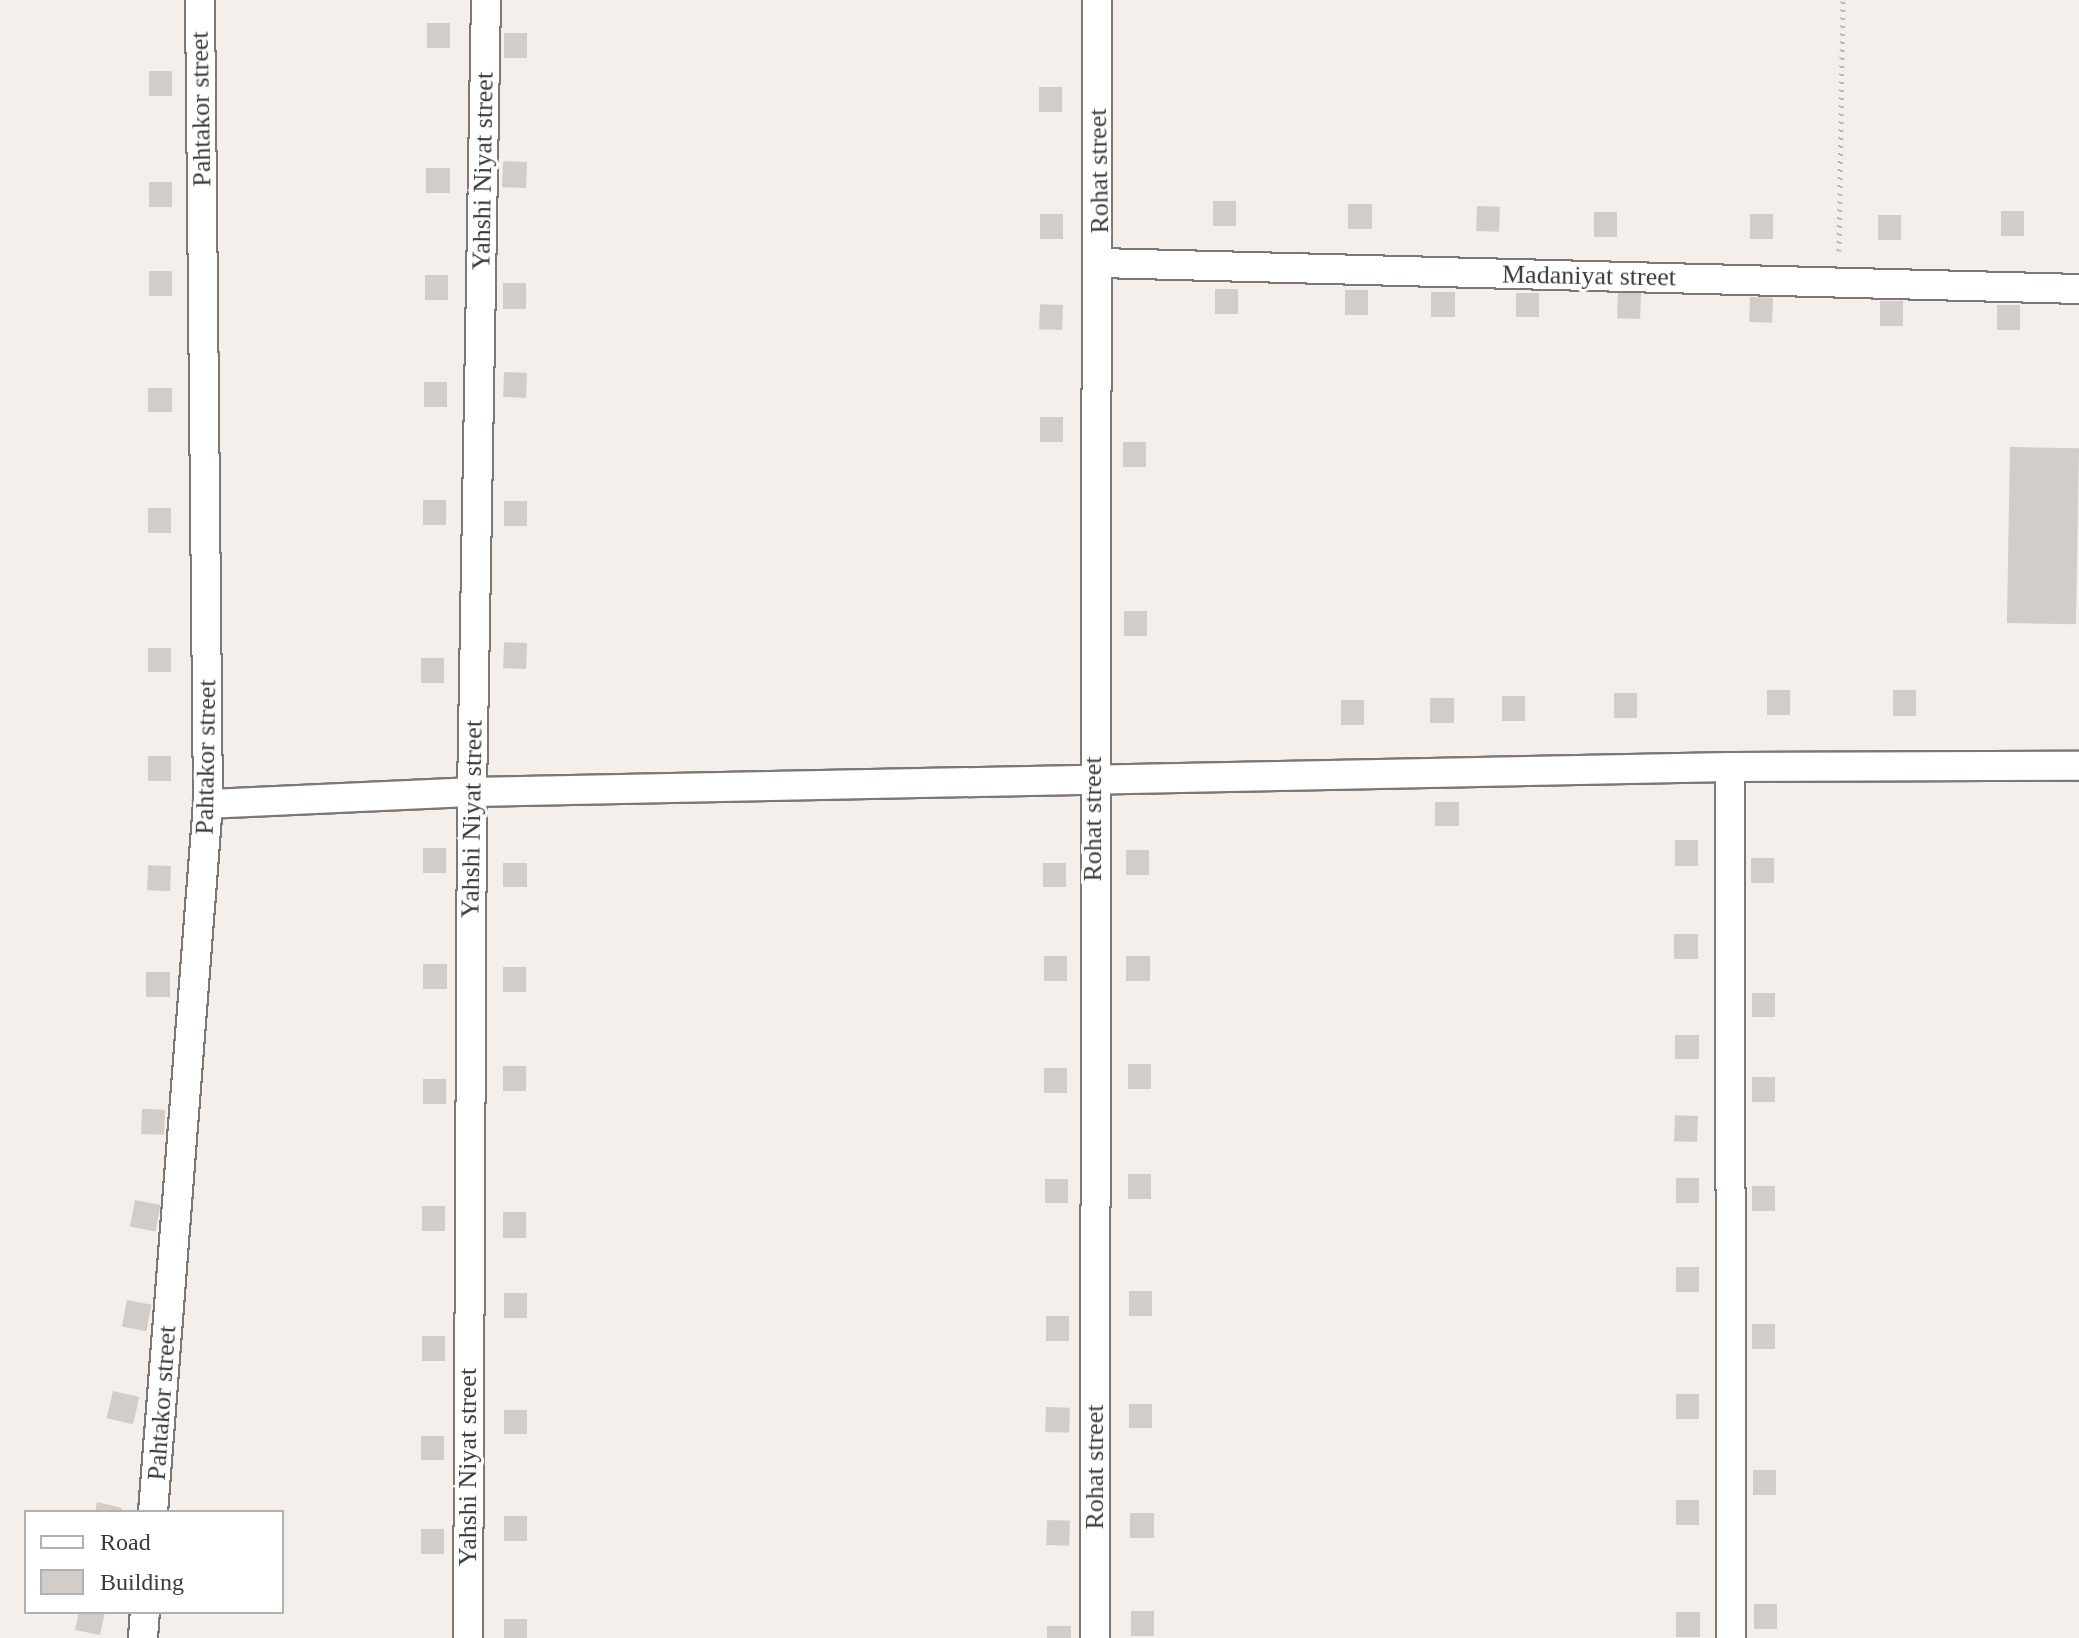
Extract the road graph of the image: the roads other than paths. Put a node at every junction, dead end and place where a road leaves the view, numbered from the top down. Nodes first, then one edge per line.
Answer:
1 (200, 0) edge
2 (486, 0) edge
3 (1097, 0) edge
4 (1100, 263) junction
5 (2079, 289) edge
6 (2079, 766) edge
7 (1730, 767) junction
8 (1093, 784) junction
9 (472, 792) junction
10 (208, 804) junction
11 (153, 1510) edge
12 (145, 1614) edge
13 (143, 1638) edge
14 (468, 1638) edge
15 (1095, 1638) edge
16 (1731, 1638) edge

1 - 10 street, Pahtakor street
2 - 9 street, Yahshi Niyat street
3 - 4 street, Rohat street
4 - 5 street, Madaniyat street
4 - 8 street, Rohat street
6 - 7 street
7 - 8 street
7 - 16 street
8 - 9 street
8 - 15 street, Rohat street
9 - 10 street
9 - 14 street, Yahshi Niyat street
10 - 11 street, Pahtakor street
12 - 13 street

